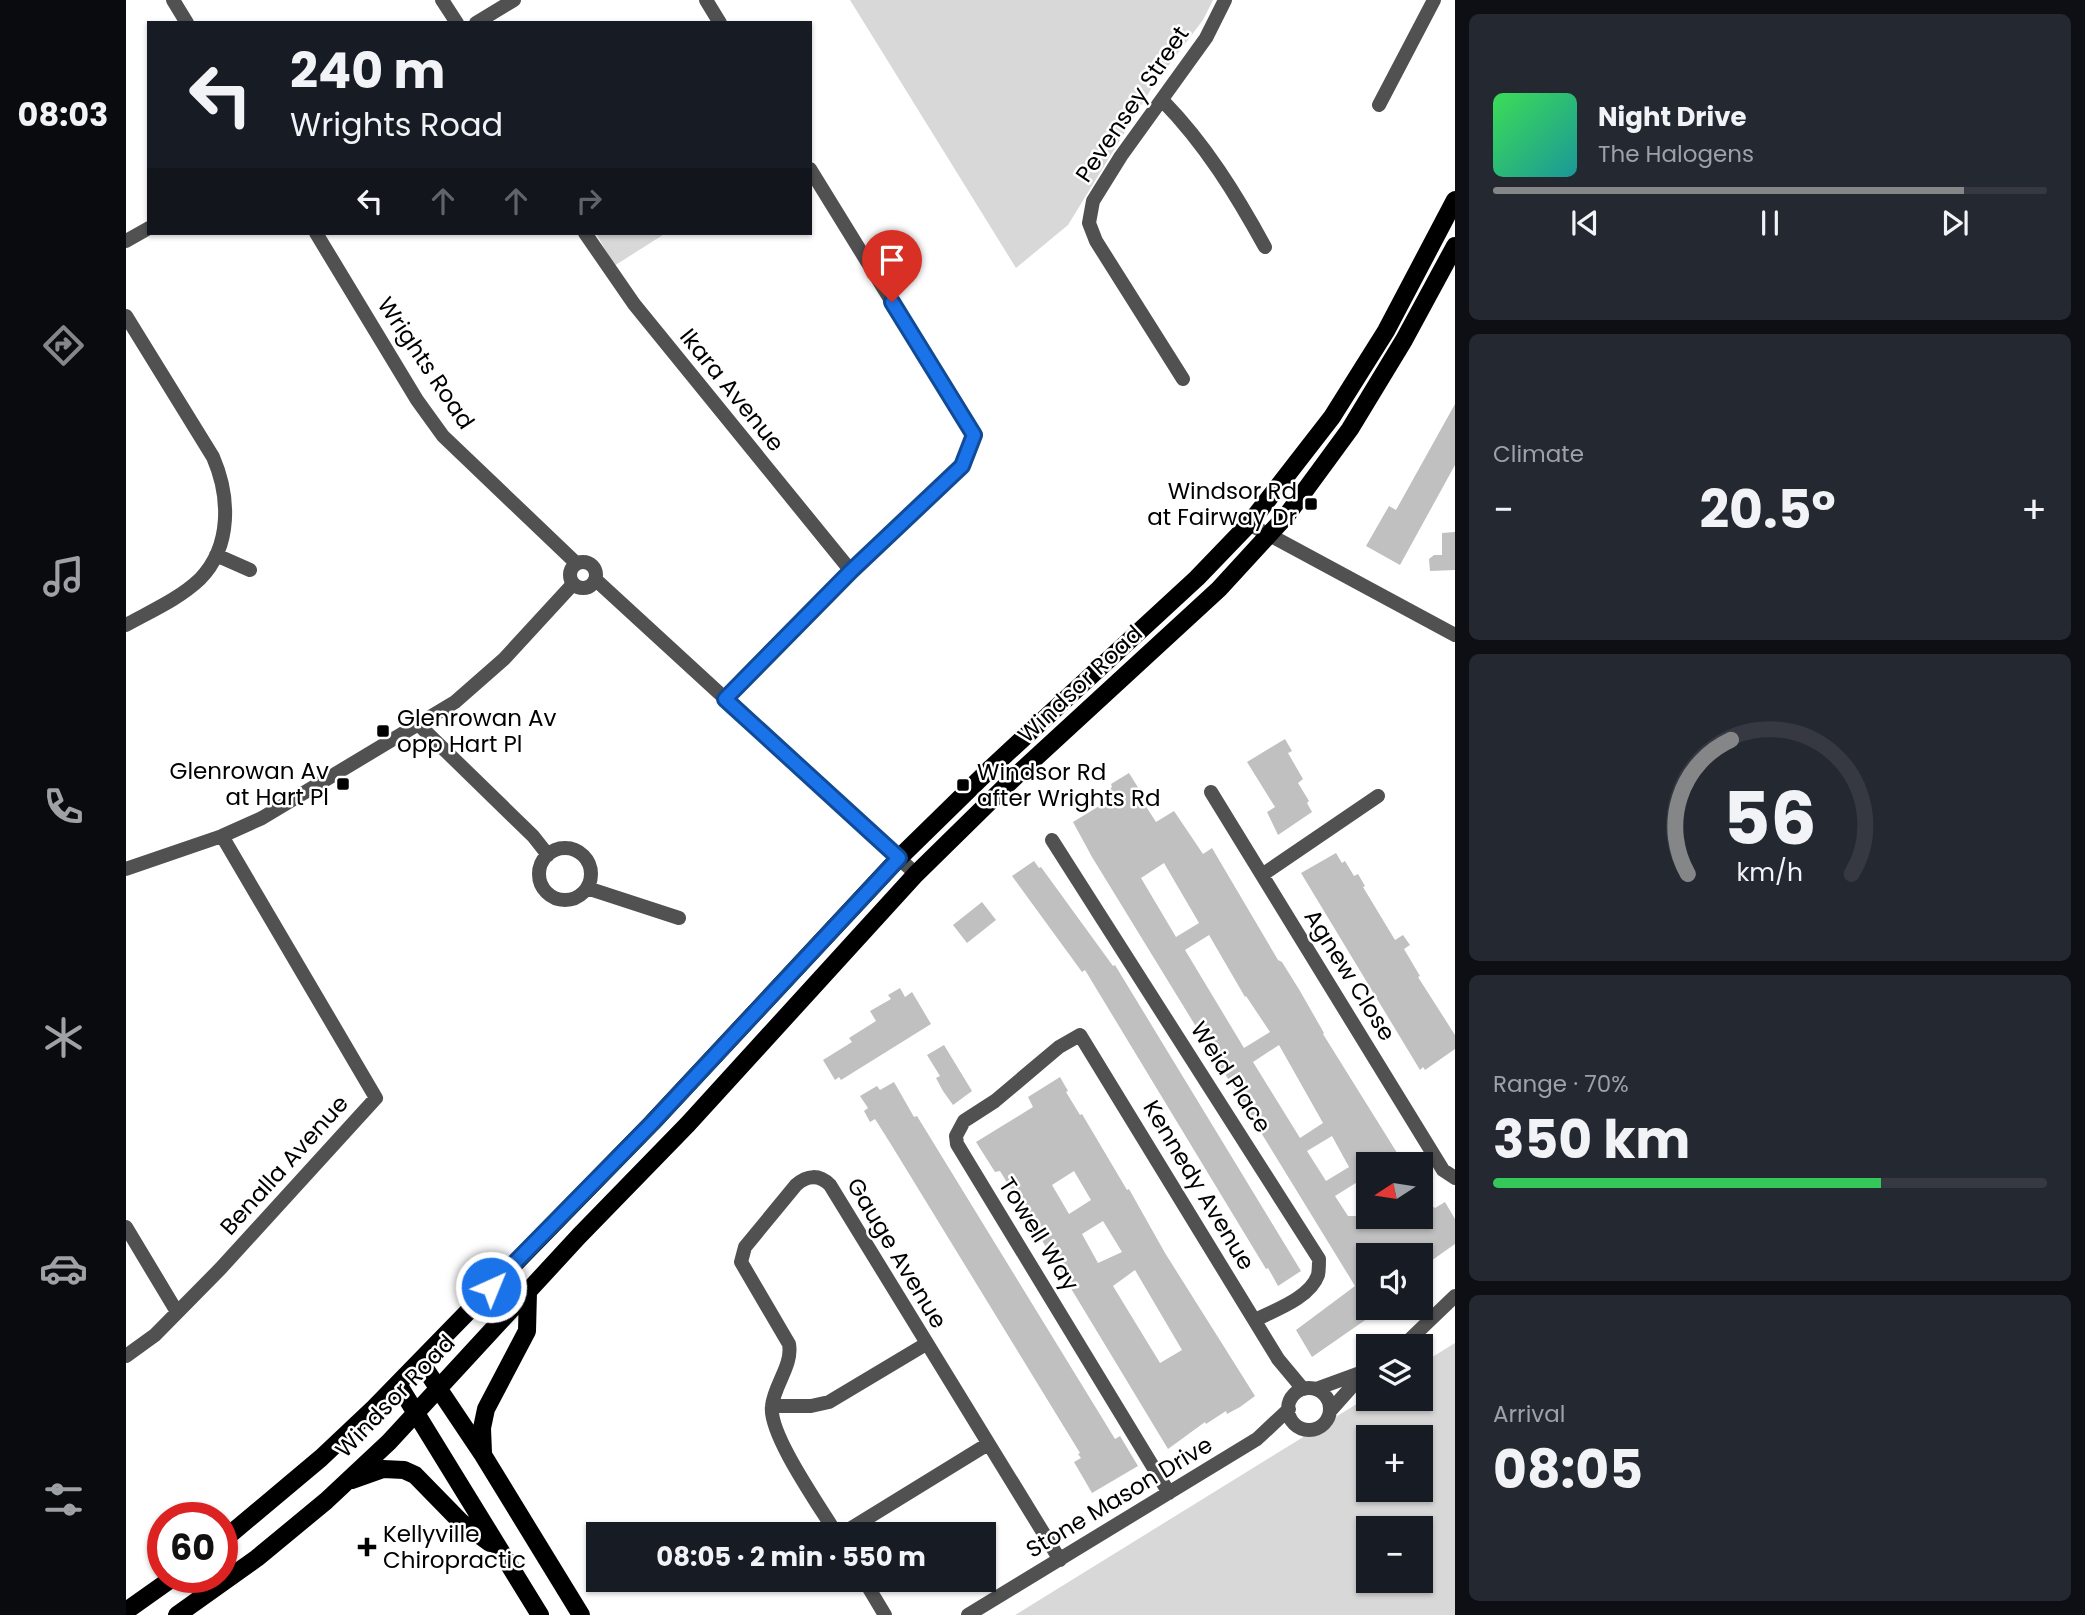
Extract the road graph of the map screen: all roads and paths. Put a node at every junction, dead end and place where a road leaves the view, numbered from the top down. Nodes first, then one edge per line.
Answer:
1 (173, 0) edge
2 (442, 0) edge
3 (514, 0) edge
4 (706, 0) edge
5 (1225, 0) edge
6 (1434, 0) edge
7 (186, 21) edge
8 (456, 21) edge
9 (480, 21) edge
10 (719, 21) edge
11 (1163, 101) junction
12 (1379, 105) dead end
13 (812, 172) edge
14 (1455, 200) edge
15 (147, 229) edge
16 (317, 235) edge
17 (586, 235) edge
18 (126, 242) edge
19 (1455, 246) edge
20 (1265, 247) dead end
21 (126, 316) edge
22 (1183, 379) dead end
23 (1249, 524) junction
24 (1268, 534) junction
25 (216, 555) junction
26 (576, 563) junction
27 (250, 570) dead end
28 (851, 571) junction
29 (596, 580) junction
30 (573, 584) junction
31 (126, 625) edge
32 (1451, 635) edge
33 (725, 699) junction
34 (419, 725) junction
35 (1211, 792) dead end
36 (1378, 796) dead end
37 (222, 836) junction
38 (1052, 840) dead end
39 (548, 855) junction
40 (899, 858) junction
41 (126, 869) edge
42 (916, 874) junction
43 (1262, 875) junction
44 (587, 888) junction
45 (679, 918) dead end
46 (1080, 1035) joint
47 (1455, 1178) edge
48 (126, 1227) edge
49 (528, 1292) junction
50 (1455, 1296) edge
51 (177, 1312) junction
52 (1255, 1320) junction
53 (1415, 1334) edge
54 (926, 1344) junction
55 (126, 1356) edge
56 (420, 1361) junction
57 (1356, 1376) edge
58 (1356, 1383) edge
59 (398, 1384) junction
60 (439, 1388) junction
61 (1300, 1396) junction
62 (772, 1406) junction
63 (1330, 1411) junction
64 (415, 1413) junction
65 (1298, 1426) junction
66 (1257, 1439) junction
67 (988, 1444) junction
68 (483, 1455) junction
69 (346, 1482) junction
70 (1169, 1493) junction
71 (831, 1522) edge
72 (860, 1522) edge
73 (238, 1528) edge
74 (499, 1550) junction
75 (1060, 1560) junction
76 (871, 1592) edge
77 (151, 1593) edge
78 (126, 1611) edge
79 (177, 1615) edge
80 (540, 1615) edge
81 (581, 1615) edge
82 (885, 1615) edge
83 (968, 1615) edge

1 - 7 street
2 - 8 street
3 - 9 street
4 - 10 street
5 - 11 street, Pevensey Street
6 - 12 street
11 - 20 street
11 - 22 street, Pevensey Street
13 - 28 street
14 - 23 main road, Windsor Road
15 - 18 street
16 - 26 street, Wrights Road
17 - 28 street, Ikara Avenue
19 - 24 main road, Windsor Road
21 - 25 street
23 - 24 street
23 - 40 main road, Windsor Road
24 - 32 street
24 - 42 main road, Windsor Road
25 - 27 street
25 - 31 street
26 - 29 street
26 - 30 street
28 - 33 street
29 - 30 street
29 - 33 street
30 - 34 street
33 - 40 street
34 - 37 street
34 - 39 street
35 - 43 street, Agnew Close
36 - 43 street
37 - 41 street
37 - 51 street, Benalla Avenue
38 - 52 street, Weid Place
39 - 44 street
39 - 44 street
40 - 42 street
40 - 56 main road, Windsor Road
42 - 49 main road, Windsor Road
43 - 47 street, Agnew Close
44 - 45 street
46 - 52 street, Kennedy Avenue
46 - 70 street, Towell Way
48 - 51 street
49 - 60 main road, Windsor Road
49 - 68 main road
50 - 53 street
51 - 55 street, Benalla Avenue
52 - 61 street, Kennedy Avenue
54 - 62 street
54 - 62 street, Gauge Avenue
54 - 67 street, Gauge Avenue
56 - 59 main road, Windsor Road
56 - 60 main road
57 - 61 street, Stone Mason Drive
58 - 63 street, Stone Mason Drive
59 - 64 main road
59 - 73 main road, Windsor Road
60 - 64 main road, Windsor Road
60 - 68 main road
61 - 63 street
61 - 65 street
61 - 66 street, Stone Mason Drive
62 - 71 street
63 - 65 street
64 - 69 main road, Windsor Road
64 - 74 main road
65 - 66 street, Stone Mason Drive
66 - 70 street, Stone Mason Drive
67 - 72 street
67 - 75 street, Gauge Avenue
68 - 81 main road
69 - 74 main road
69 - 79 main road, Windsor Road
70 - 75 street, Stone Mason Drive
74 - 80 main road
75 - 83 street, Stone Mason Drive
76 - 82 street
77 - 78 main road

